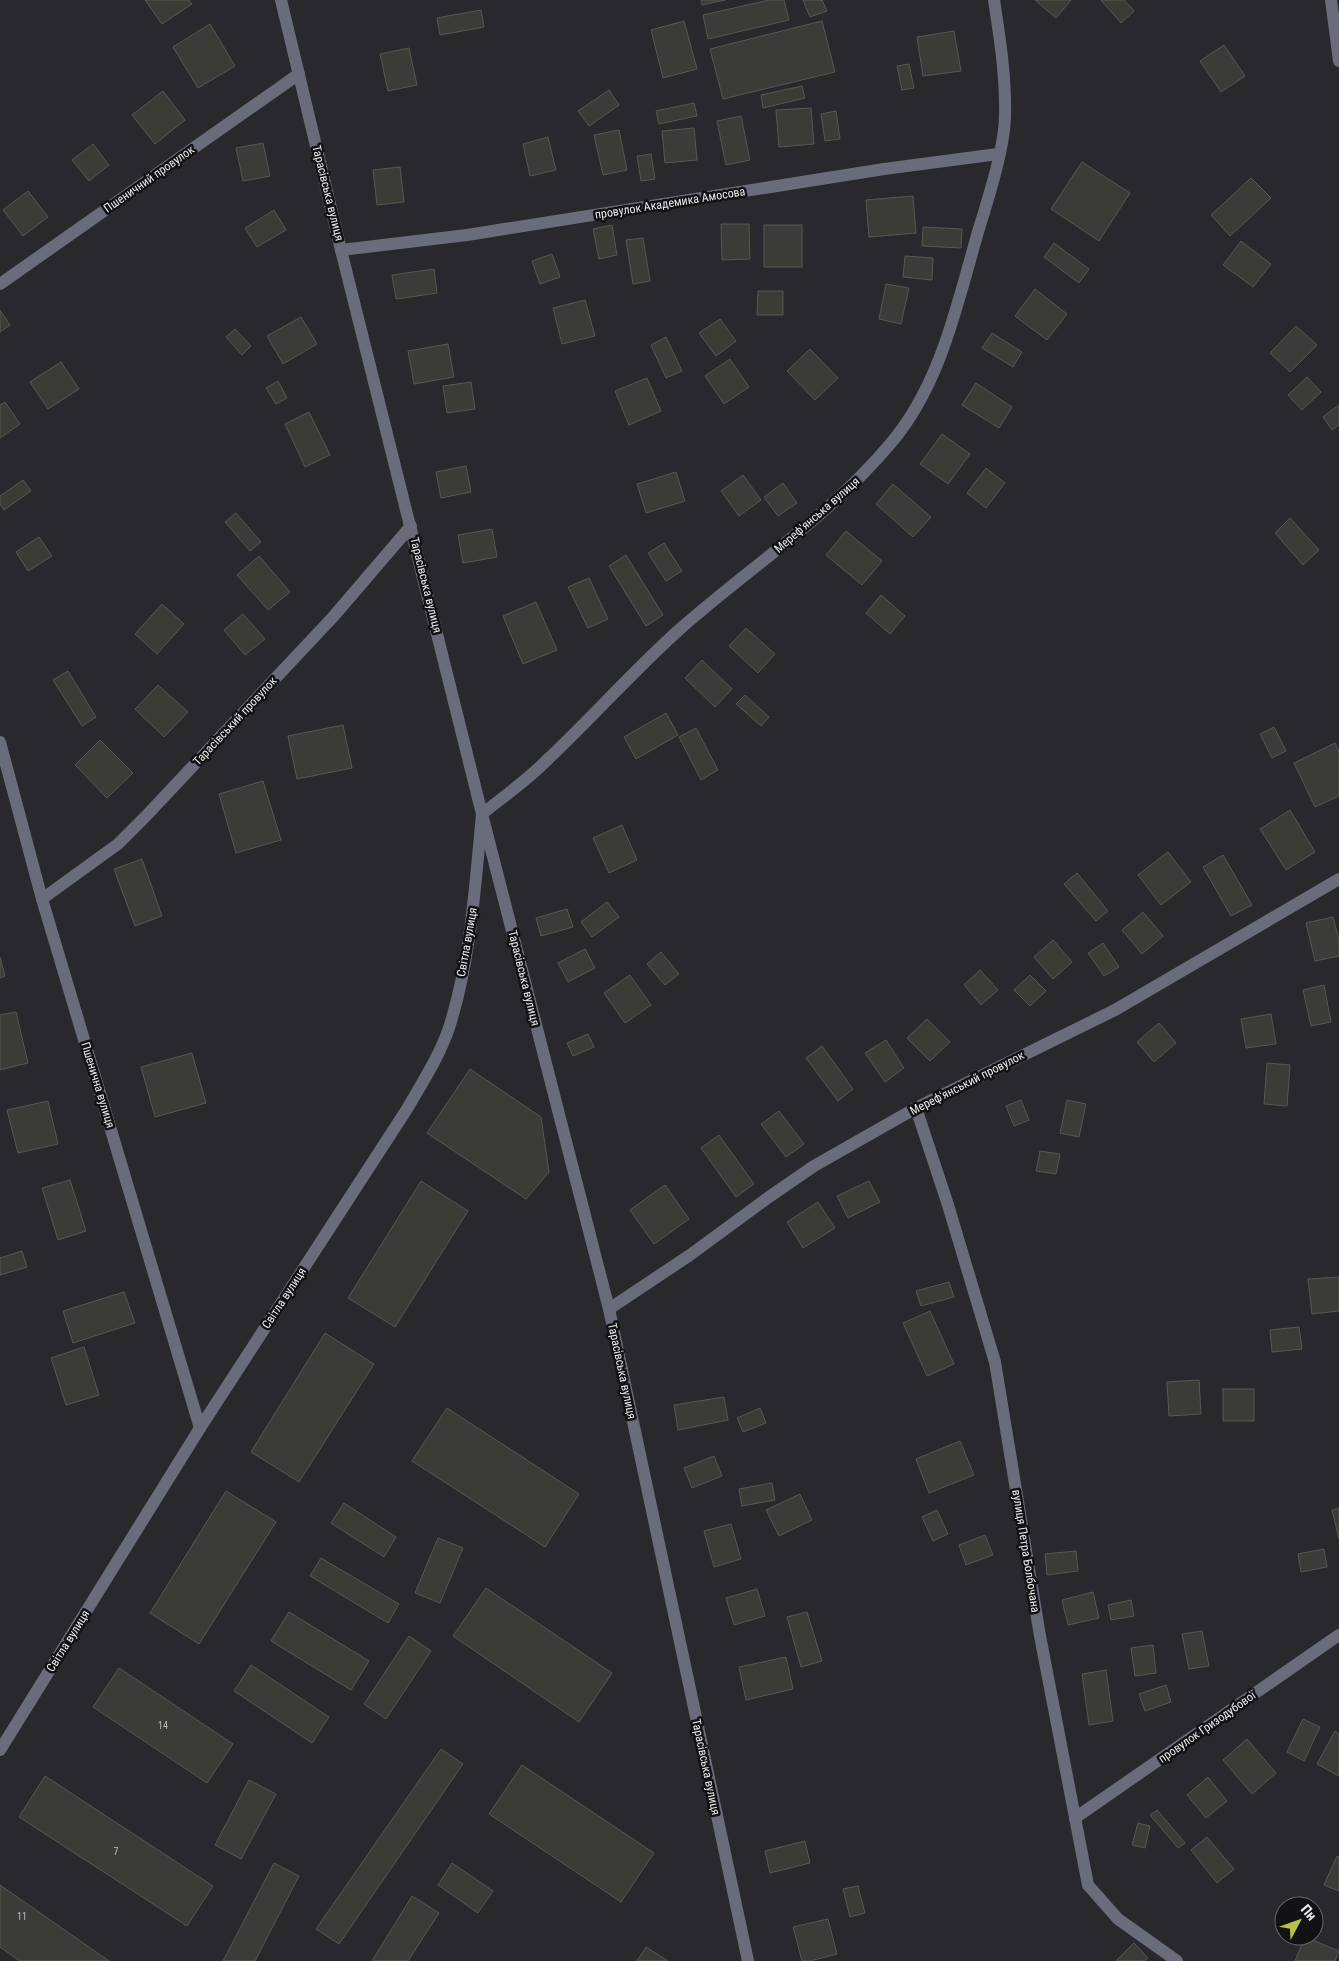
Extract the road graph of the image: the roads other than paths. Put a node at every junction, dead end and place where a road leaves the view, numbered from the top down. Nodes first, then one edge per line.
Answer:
1 (281, 0) edge
2 (994, 0) edge
3 (1331, 0) edge
4 (1339, 61) edge
5 (299, 74) junction
6 (998, 154) junction
7 (341, 250) junction
8 (0, 284) edge
9 (412, 526) junction
10 (0, 742) edge
11 (482, 814) junction
12 (1339, 879) edge
13 (42, 899) junction
14 (916, 1108) junction
15 (609, 1309) junction
16 (200, 1428) junction
17 (1339, 1635) edge
18 (0, 1750) edge
19 (1075, 1818) junction
20 (748, 1961) edge
21 (1177, 1961) edge

1 - 5 street, Тарасівська вулиця
2 - 6 street, Мереф'янська вулиця
3 - 4 street
5 - 7 street, Тарасівська вулиця
5 - 8 street, Пшеничний провулок
6 - 7 street, провулок Академика Амосова
6 - 11 street, Мереф'янська вулиця
7 - 9 street, Тарасівська вулиця
9 - 11 street, Тарасівська вулиця
9 - 13 street, Тарасівський провулок
10 - 13 street, Пшенична вулиця
11 - 15 street, Тарасівська вулиця
11 - 16 street, Світла вулиця
12 - 14 street, Мереф'янський провулок
13 - 16 street, Пшенична вулиця
14 - 15 street, Мереф'янський провулок
14 - 19 street, вулиця Петра Болбочана
15 - 20 street, Тарасівська вулиця
16 - 18 street, Світла вулиця
17 - 19 street, провулок Гризодубової
19 - 21 street, вулиця Петра Болбочана

